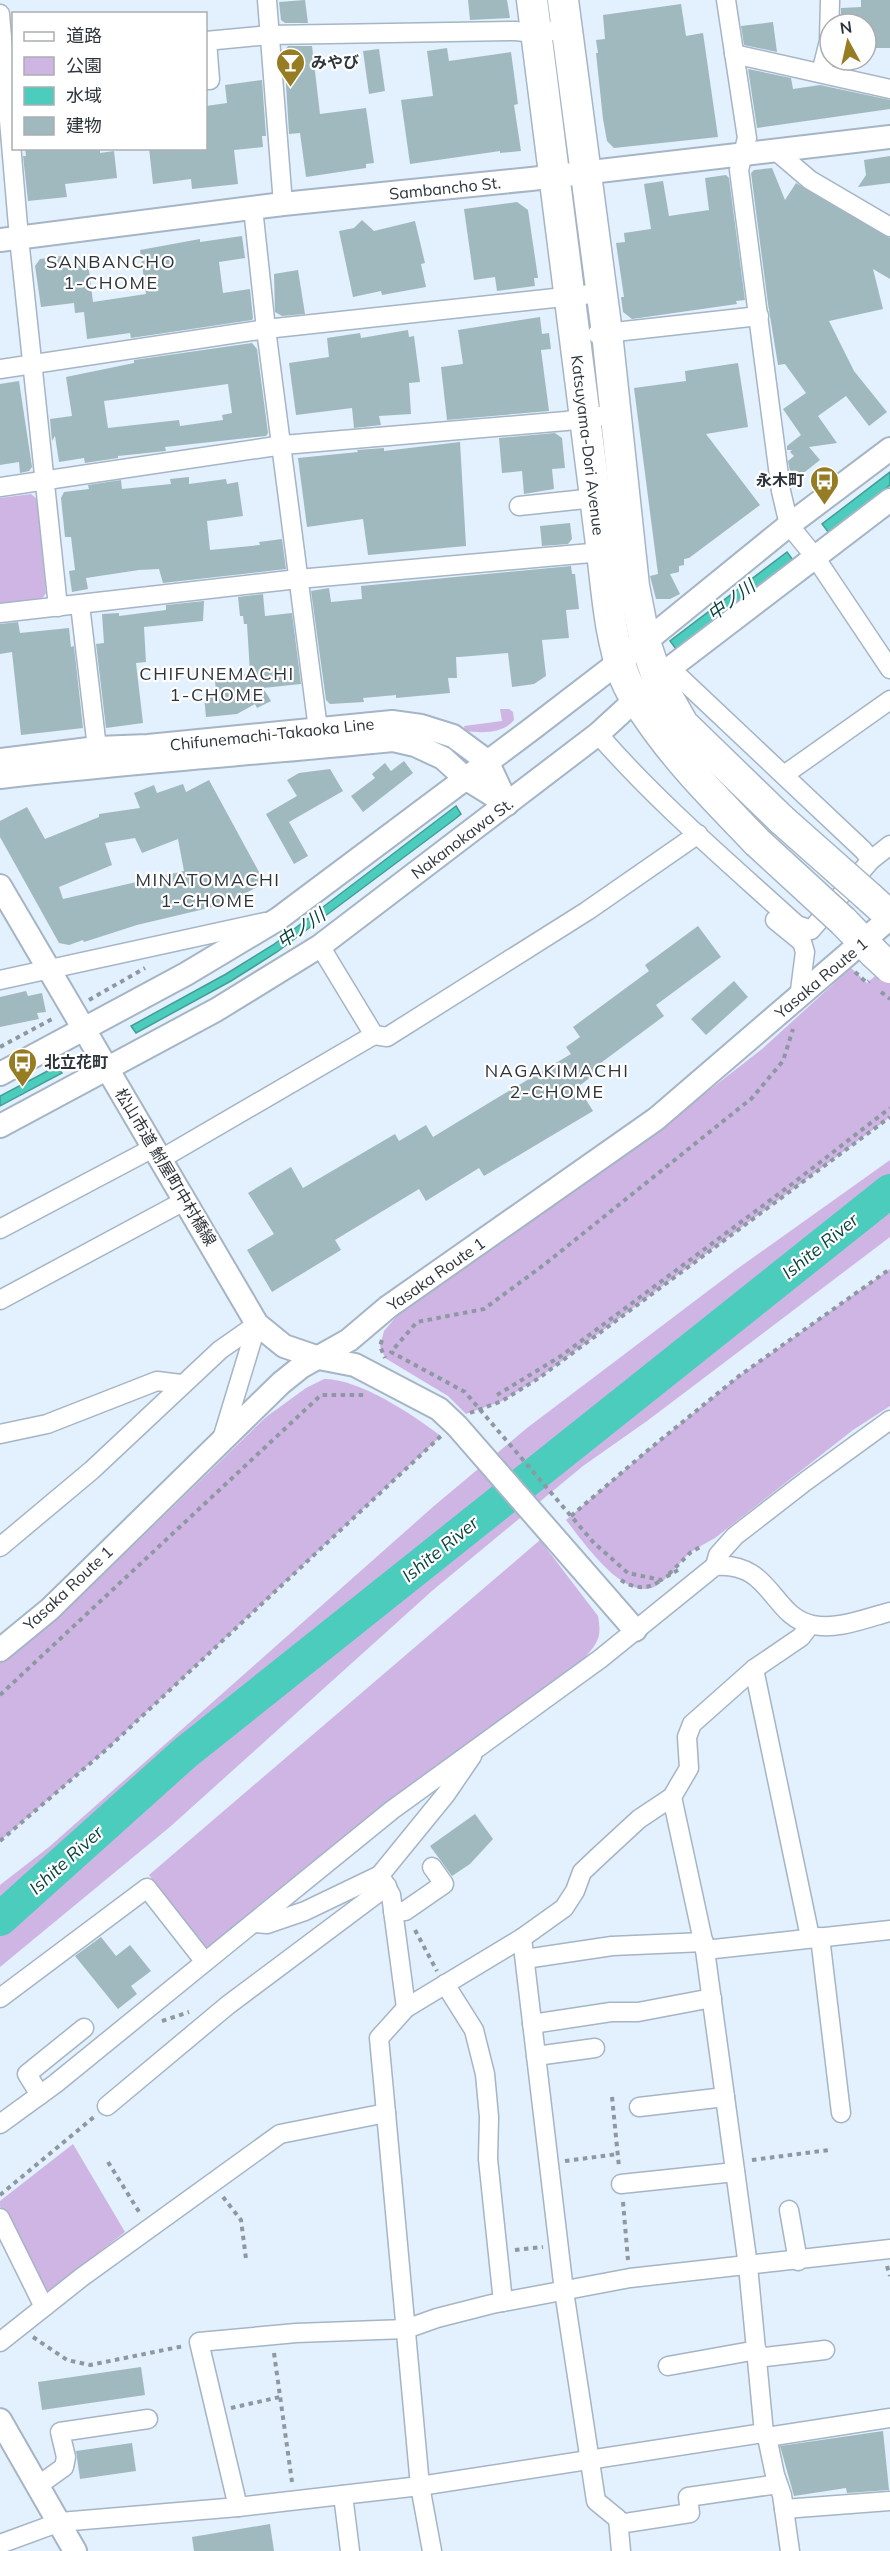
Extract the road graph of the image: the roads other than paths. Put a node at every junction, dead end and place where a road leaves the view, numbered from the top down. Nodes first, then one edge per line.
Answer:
1 (267, 0) edge
2 (532, 0) edge
3 (563, 0) edge
4 (726, 0) edge
5 (830, 0) edge
6 (0, 14) edge
7 (566, 29) junction
8 (536, 33) junction
9 (269, 35) junction
10 (207, 41) edge
11 (207, 51) edge
12 (734, 54) junction
13 (6, 62) edge
14 (821, 74) junction
15 (207, 80) edge
16 (890, 89) edge
17 (11, 100) edge
18 (890, 137) edge
19 (776, 151) junction
20 (743, 154) junction
21 (570, 174) junction
22 (283, 204) junction
23 (253, 208) junction
24 (890, 227) edge
25 (9, 239) edge
26 (601, 293) junction
27 (568, 297) junction
28 (759, 316) junction
29 (266, 330) junction
30 (606, 333) junction
31 (575, 336) junction
32 (33, 366) junction
33 (0, 369) edge
34 (615, 414) junction
35 (585, 419) junction
36 (283, 445) junction
37 (890, 449) edge
38 (46, 482) junction
39 (0, 487) edge
40 (595, 498) junction
41 (890, 500) edge
42 (519, 506) dead end
43 (789, 525) junction
44 (602, 552) junction
45 (815, 557) junction
46 (298, 579) junction
47 (80, 605) junction
48 (58, 608) junction
49 (0, 613) edge
50 (645, 642) junction
51 (619, 661) junction
52 (890, 669) edge
53 (655, 683) junction
54 (890, 700) edge
55 (597, 734) junction
56 (319, 738) junction
57 (98, 757) junction
58 (0, 760) edge
59 (487, 761) junction
60 (784, 775) junction
61 (0, 777) edge
62 (465, 778) junction
63 (507, 804) junction
64 (698, 834) junction
65 (890, 845) edge
66 (871, 860) junction
67 (0, 886) edge
68 (768, 898) junction
69 (883, 910) edge
70 (279, 919) junction
71 (320, 946) junction
72 (873, 957) edge
73 (49, 970) junction
74 (0, 980) edge
75 (797, 1008) junction
76 (84, 1028) junction
77 (374, 1035) junction
78 (106, 1067) junction
79 (0, 1074) edge
80 (0, 1126) edge
81 (158, 1153) junction
82 (186, 1200) junction
83 (0, 1230) edge
84 (0, 1300) edge
85 (257, 1324) junction
86 (319, 1358) junction
87 (181, 1384) junction
88 (890, 1420) edge
89 (0, 1434) edge
90 (222, 1439) junction
91 (0, 1547) edge
92 (715, 1566) junction
93 (890, 1612) edge
94 (810, 1625) junction
95 (635, 1630) junction
96 (0, 1650) edge
97 (754, 1669) junction
98 (477, 1746) junction
99 (672, 1797) junction
100 (432, 1867) dead end
101 (384, 1880) junction
102 (399, 1912) junction
103 (254, 1923) junction
104 (890, 1930) edge
105 (815, 1937) junction
106 (522, 1938) junction
107 (704, 1946) junction
108 (525, 1959) junction
109 (205, 1962) junction
110 (445, 1984) junction
111 (0, 1998) edge
112 (712, 1998) junction
113 (406, 2007) junction
114 (532, 2024) junction
115 (84, 2028) dead end
116 (595, 2048) dead end
117 (536, 2056) junction
118 (40, 2095) junction
119 (725, 2097) junction
120 (107, 2106) road end
121 (639, 2107) dead end
122 (386, 2113) junction
123 (841, 2114) dead end
124 (0, 2124) edge
125 (735, 2167) junction
126 (621, 2184) dead end
127 (789, 2210) dead end
128 (0, 2218) edge
129 (890, 2249) edge
130 (798, 2261) junction
131 (748, 2266) junction
132 (564, 2291) junction
133 (503, 2302) junction
134 (44, 2307) junction
135 (406, 2329) junction
136 (0, 2342) edge
137 (825, 2350) dead end
138 (757, 2354) junction
139 (668, 2366) dead end
140 (890, 2418) edge
141 (148, 2419) dead end
142 (0, 2420) edge
143 (766, 2435) junction
144 (589, 2461) junction
145 (778, 2484) junction
146 (39, 2485) junction
147 (420, 2486) junction
148 (343, 2495) junction
149 (890, 2501) edge
150 (238, 2507) junction
151 (784, 2509) junction
152 (60, 2522) junction
153 (619, 2524) junction
154 (0, 2544) edge
155 (75, 2551) edge
156 (350, 2551) edge
157 (432, 2551) edge
158 (621, 2551) edge
159 (790, 2551) edge

1 - 9 street
2 - 8 highway, Katsuyama-Dori Avenue
3 - 7 highway, Katsuyama-Dori Avenue
4 - 12 street
5 - 14 street
6 - 13 street
7 - 8 street
7 - 21 highway, Katsuyama-Dori Avenue
8 - 9 street
8 - 21 highway, Katsuyama-Dori Avenue
9 - 10 street
9 - 22 street
11 - 15 street
12 - 14 street
12 - 20 street
13 - 17 street
14 - 16 street
17 - 25 street
18 - 19 street, Sambancho St.
19 - 20 street, Sambancho St.
19 - 24 street
20 - 21 street, Sambancho St.
20 - 28 street
21 - 22 street, Sambancho St.
21 - 26 highway, Katsuyama-Dori Avenue
21 - 27 highway, Katsuyama-Dori Avenue
22 - 23 street, Sambancho St.
23 - 25 street, Sambancho St.
23 - 29 street
25 - 32 street
26 - 27 street
26 - 30 highway, Katsuyama-Dori Avenue
27 - 29 street
27 - 31 highway, Katsuyama-Dori Avenue
28 - 30 street
28 - 43 street
29 - 32 street
29 - 36 street
30 - 31 street
30 - 34 highway, Katsuyama-Dori Avenue
31 - 35 highway, Katsuyama-Dori Avenue
32 - 33 street
32 - 38 street
34 - 35 street
34 - 50 highway, Katsuyama-Dori Avenue
35 - 36 street
35 - 40 highway, Katsuyama-Dori Avenue
36 - 38 street
36 - 46 street
37 - 43 street
38 - 39 street
38 - 48 street
40 - 42 street
40 - 44 highway, Katsuyama-Dori Avenue
41 - 45 street, Nakanokawa St.
43 - 45 street
43 - 50 street
44 - 46 street
44 - 51 highway, Katsuyama-Dori Avenue
45 - 52 street
45 - 53 street, Nakanokawa St.
46 - 47 street
46 - 56 street
47 - 48 street
47 - 57 street
48 - 49 street
50 - 51 street
50 - 53 highway, Katsuyama-Dori Avenue
51 - 53 highway, Katsuyama-Dori Avenue
51 - 59 street
53 - 55 street, Nakanokawa St.
53 - 60 street
53 - 69 highway, Katsuyama-Dori Avenue, bridge
53 - 72 highway, Katsuyama-Dori Avenue, bridge
54 - 60 street
55 - 63 street, Nakanokawa St.
55 - 64 street
56 - 57 street, Chifunemachi-Takaoka Line
56 - 59 street, Chifunemachi-Takaoka Line
56 - 62 street, Chifunemachi-Takaoka Line
57 - 58 street, Chifunemachi-Takaoka Line
57 - 61 street, Chifunemachi-Takaoka Line
59 - 62 street
59 - 63 street, Chifunemachi-Takaoka Line
60 - 66 street
62 - 63 street, Chifunemachi-Takaoka Line
62 - 70 street
63 - 71 street, Nakanokawa St.
64 - 68 street
64 - 77 street
65 - 66 street
66 - 68 street
67 - 73 street, 松山市道 鮒屋町中村橋線
68 - 75 street
69 - 72 street, Yasaka Route 1
70 - 73 street
70 - 76 street
71 - 77 street
71 - 78 street, Nakanokawa St.
72 - 75 street, Yasaka Route 1
73 - 74 street
73 - 76 street, 松山市道 鮒屋町中村橋線
75 - 86 street, Yasaka Route 1
76 - 78 street, 松山市道 鮒屋町中村橋線
76 - 79 street
77 - 81 street
78 - 80 street, Nakanokawa St.
78 - 81 street, 松山市道 鮒屋町中村橋線
81 - 82 street, 松山市道 鮒屋町中村橋線
81 - 83 street
82 - 84 street
82 - 85 street, 松山市道 鮒屋町中村橋線
85 - 86 street, 松山市道 鮒屋町中村橋線
85 - 87 street
85 - 90 street
86 - 90 street, Yasaka Route 1
86 - 95 street, 松山市道 鮒屋町中村橋線
87 - 89 street
87 - 91 street
88 - 92 street
90 - 96 street, Yasaka Route 1
92 - 94 street
92 - 95 street
93 - 94 street
94 - 97 street
95 - 98 street
97 - 99 street
97 - 105 street
98 - 101 street
98 - 103 street
99 - 106 street
99 - 107 street
100 - 102 street
101 - 102 street
101 - 103 street
101 - 120 street
102 - 113 street
103 - 109 street
104 - 105 street
105 - 107 street
105 - 123 street
106 - 108 street
106 - 110 street
107 - 108 street
107 - 112 street
108 - 114 street
109 - 111 street
109 - 118 street
110 - 113 street
110 - 133 street
112 - 114 street
112 - 119 street
113 - 122 street
114 - 117 street
115 - 118 street
116 - 117 street
117 - 132 street
118 - 124 street
119 - 121 street
119 - 125 street
122 - 134 street
122 - 135 street
125 - 126 street
125 - 131 street
127 - 130 street
128 - 134 street
129 - 130 street
130 - 131 street
131 - 132 street
131 - 138 street
132 - 133 street
132 - 144 street
133 - 135 street
134 - 136 street
135 - 147 street
135 - 150 street
137 - 138 street
138 - 139 street
138 - 143 street
140 - 143 street
141 - 146 street
142 - 146 street
143 - 144 street
143 - 145 street
144 - 147 street
144 - 153 street
145 - 151 street
145 - 153 street
146 - 152 street
147 - 148 street
147 - 157 street
148 - 150 street
148 - 156 street
149 - 151 street
150 - 152 street
151 - 159 street
152 - 154 street
152 - 155 street
153 - 158 street

